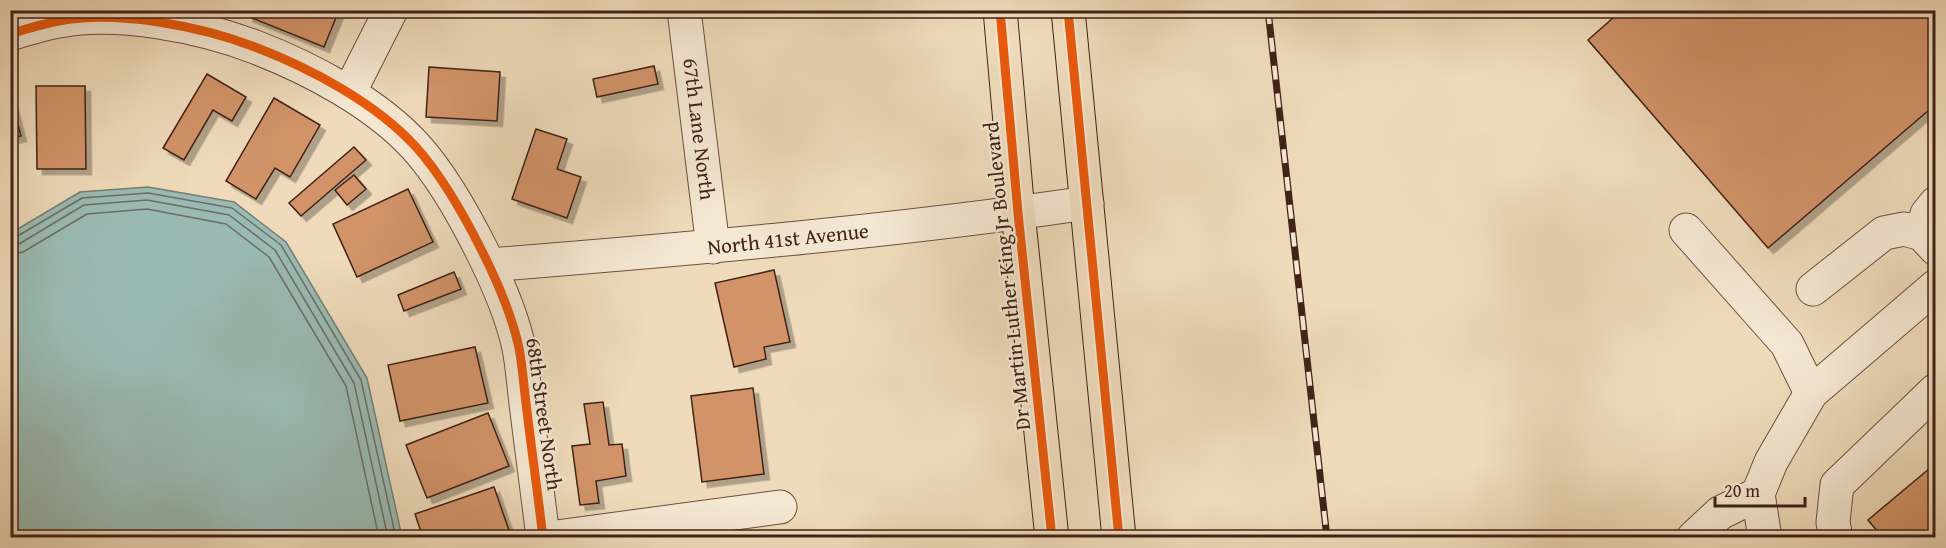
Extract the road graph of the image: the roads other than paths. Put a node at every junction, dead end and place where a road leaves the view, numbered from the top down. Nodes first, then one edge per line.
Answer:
1 (391, 10) edge
2 (684, 10) edge
3 (1000, 10) edge
4 (1068, 10) edge
5 (138, 15) edge
6 (10, 34) edge
7 (349, 93) junction
8 (1087, 203) junction
9 (1935, 203) edge
10 (1018, 213) junction
11 (1686, 230) dead end
12 (1928, 241) edge
13 (713, 247) junction
14 (489, 265) junction
15 (1935, 286) edge
16 (1813, 289) dead end
17 (1935, 390) edge
18 (1811, 393) junction
19 (1758, 494) junction
20 (780, 507) dead end
21 (543, 537) edge
22 (549, 537) edge
23 (1052, 537) edge
24 (1119, 537) edge
25 (1693, 537) edge
26 (1765, 537) edge
27 (1836, 537) edge

1 - 7 street
2 - 13 street, 67th Lane North
3 - 10 main road, Dr Martin Luther King Jr Boulevard
4 - 8 main road
5 - 6 street, 68th Street North
5 - 7 street, 68th Street North
7 - 14 street, 68th Street North
8 - 10 street, North 41st Avenue
8 - 24 main road
9 - 12 street
10 - 13 street, North 41st Avenue
10 - 23 main road, Dr Martin Luther King Jr Boulevard
11 - 18 street
12 - 16 street
13 - 14 street, North 41st Avenue
14 - 21 street, 68th Street North
15 - 18 street
17 - 27 street
18 - 19 street
19 - 25 street
19 - 26 street
20 - 22 street

